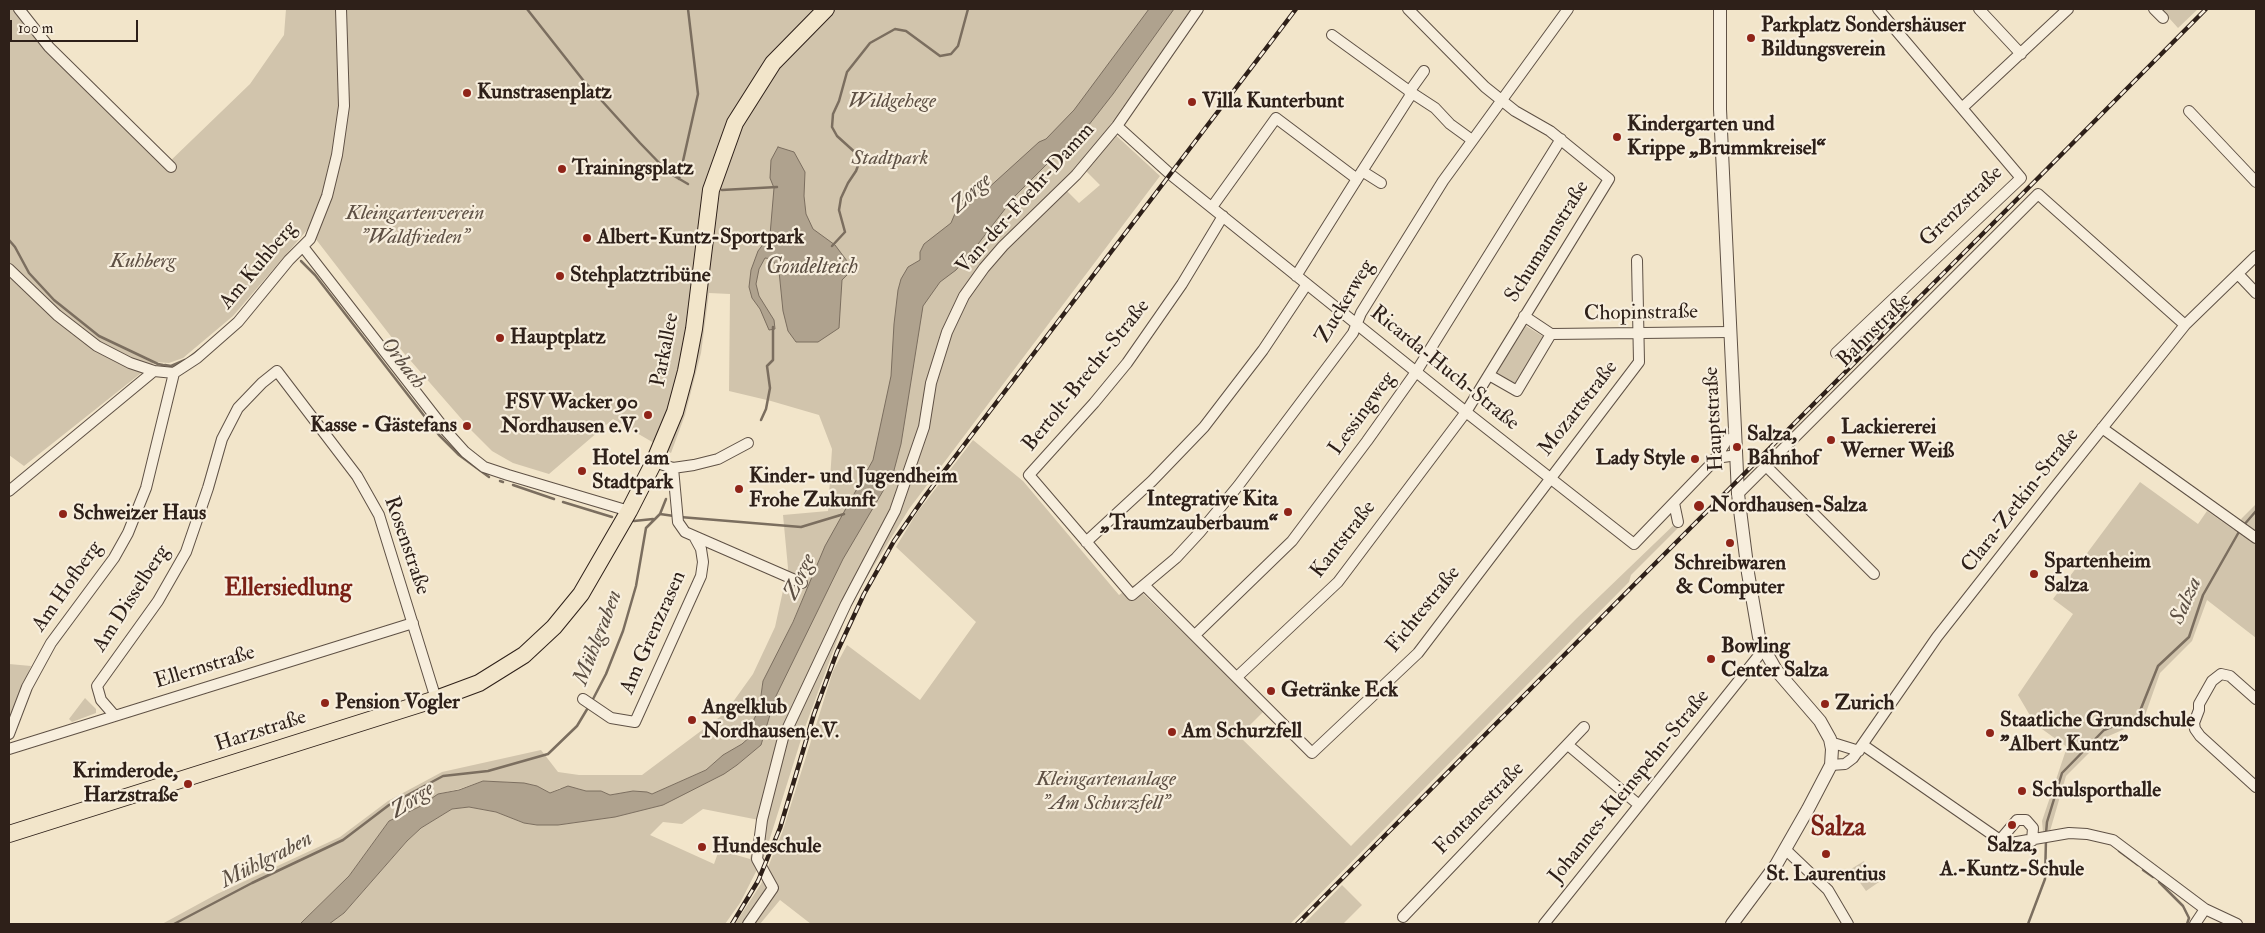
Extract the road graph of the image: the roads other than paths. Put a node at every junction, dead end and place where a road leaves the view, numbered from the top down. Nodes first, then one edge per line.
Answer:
1 (19, 9) edge
2 (341, 9) edge
3 (826, 9) edge
4 (1198, 9) edge
5 (1408, 9) edge
6 (1568, 9) edge
7 (1720, 9) edge
8 (1878, 9) edge
9 (1980, 9) edge
10 (2068, 9) edge
11 (2154, 9) edge
12 (2163, 18) dead end
13 (1332, 36) dead end
14 (2021, 54) junction
15 (1424, 71) dead end
16 (1411, 92) junction
17 (1501, 101) junction
18 (1962, 108) junction
19 (2189, 111) dead end
20 (1117, 126) junction
21 (1561, 139) junction
22 (1472, 140) junction
23 (171, 167) dead end
24 (1360, 175) junction
25 (2256, 182) edge
26 (1381, 183) dead end
27 (1212, 207) junction
28 (1223, 216) junction
29 (304, 248) junction
30 (2256, 256) edge
31 (1637, 260) dead end
32 (9, 269) edge
33 (2238, 274) junction
34 (1296, 276) junction
35 (1307, 284) junction
36 (2256, 293) edge
37 (1524, 316) junction
38 (1357, 324) junction
39 (2185, 325) junction
40 (1731, 332) junction
41 (1639, 333) junction
42 (1551, 334) junction
43 (1836, 353) dead end
44 (154, 371) junction
45 (277, 371) joint
46 (1416, 372) junction
47 (174, 373) junction
48 (1489, 375) junction
49 (1466, 412) junction
50 (2102, 428) junction
51 (1736, 438) junction
52 (748, 443) dead end
53 (1737, 455) junction
54 (654, 462) junction
55 (1713, 462) junction
56 (1766, 466) junction
57 (673, 473) junction
58 (1550, 478) junction
59 (9, 491) edge
60 (1738, 494) junction
61 (1674, 503) junction
62 (629, 511) junction
63 (1678, 522) dead end
64 (695, 538) junction
65 (2256, 538) edge
66 (1086, 542) junction
67 (1874, 574) dead end
68 (802, 584) dead end
69 (1145, 586) junction
70 (1132, 595) joint
71 (414, 623) junction
72 (1195, 635) junction
73 (1764, 649) junction
74 (1237, 676) junction
75 (436, 699) junction
76 (2256, 699) edge
77 (588, 702) dead end
78 (114, 715) junction
79 (1584, 727) dead end
80 (9, 734) edge
81 (1830, 742) junction
82 (1568, 745) junction
83 (1861, 748) junction
84 (9, 749) edge
85 (1831, 766) junction
86 (2256, 787) edge
87 (1639, 805) junction
88 (9, 834) edge
89 (2041, 839) junction
90 (2000, 840) junction
91 (1785, 849) junction
92 (2204, 909) junction
93 (1403, 917) dead end
94 (748, 924) edge
95 (1544, 924) edge
96 (1732, 924) edge
97 (1848, 924) edge
98 (2195, 924) edge
99 (2237, 924) edge

1 - 23 street
2 - 29 street, Am Kuhberg
3 - 54 main road, Parkallee
4 - 20 street, Van-der-Foehr-Damm
5 - 17 street, Schumannstraße
6 - 17 street, Zuckerweg
7 - 40 street, Hauptstraße
8 - 18 street, Grenzstraße
9 - 14 street
10 - 14 street
11 - 12 street
13 - 16 street
14 - 18 street
15 - 16 street
16 - 22 street
16 - 24 street
17 - 21 street, Schumannstraße
17 - 22 street, Zuckerweg
18 - 43 street, Grenzstraße
19 - 25 street
20 - 27 street, Ricarda-Huch-Straße
20 - 94 street, Van-der-Foehr-Damm
21 - 37 street, Schumannstraße
21 - 46 street, Lessingweg
22 - 38 street, Zuckerweg
24 - 26 street
24 - 27 street
24 - 34 street
27 - 28 street, Ricarda-Huch-Straße
28 - 34 street, Ricarda-Huch-Straße
28 - 66 street, Bertolt-Brecht-Straße
29 - 47 street, Am Kuhberg
29 - 62 street
30 - 33 street
31 - 41 street, Mozartstraße
32 - 44 street
33 - 36 street
33 - 39 street
34 - 35 street, Ricarda-Huch-Straße
35 - 38 street, Ricarda-Huch-Straße
35 - 66 street
37 - 42 street
37 - 48 street, Schumannstraße
38 - 46 street, Ricarda-Huch-Straße
38 - 69 street, Zuckerweg
39 - 50 street
39 - 56 street, Bahnstraße
40 - 41 street, Chopinstraße
40 - 51 street, Hauptstraße
41 - 42 street, Chopinstraße
41 - 58 street, Mozartstraße
42 - 48 street
44 - 47 street
44 - 59 street
45 - 71 street, Rosenstraße
45 - 78 street, Am Disselberg
46 - 49 street, Ricarda-Huch-Straße
46 - 72 street, Lessingweg
47 - 80 street, Am Hofberg
48 - 49 street, Schumannstraße
49 - 58 street, Ricarda-Huch-Straße
49 - 74 street, Kantstraße
50 - 65 street, Clara-Zetkin-Straße
50 - 83 street, Clara-Zetkin-Straße
51 - 53 street, Hauptstraße
51 - 55 street
52 - 57 street
53 - 55 street
53 - 60 street, Hauptstraße
54 - 57 street
54 - 62 main road, Harzstraße
55 - 61 street
56 - 60 street, Bahnstraße
56 - 67 street
57 - 64 street, Am Grenzrasen
58 - 61 street, Ricarda-Huch-Straße
58 - 74 street, Fichtestraße
60 - 73 street, Hauptstraße
61 - 63 street
62 - 75 main road, Harzstraße
64 - 68 street
64 - 77 street, Am Grenzrasen
66 - 70 street, Bertolt-Brecht-Straße
69 - 70 street, Zuckerweg
69 - 72 street
71 - 75 street, Rosenstraße
71 - 78 street, Ellernstraße
72 - 74 street
73 - 81 street, Hauptstraße
73 - 87 street, Johannes-Kleinspehn-Straße
75 - 88 main road, Harzstraße
76 - 86 street
78 - 84 street, Ellernstraße
79 - 82 street, Fontanestraße
81 - 83 street
81 - 85 street, Hauptstraße
82 - 87 street
82 - 93 street, Fontanestraße
83 - 85 street, Clara-Zetkin-Straße
83 - 90 street
85 - 91 street
87 - 95 street, Johannes-Kleinspehn-Straße
89 - 90 street
89 - 90 street
89 - 92 street
91 - 96 street
91 - 97 street
92 - 98 street
92 - 99 street

